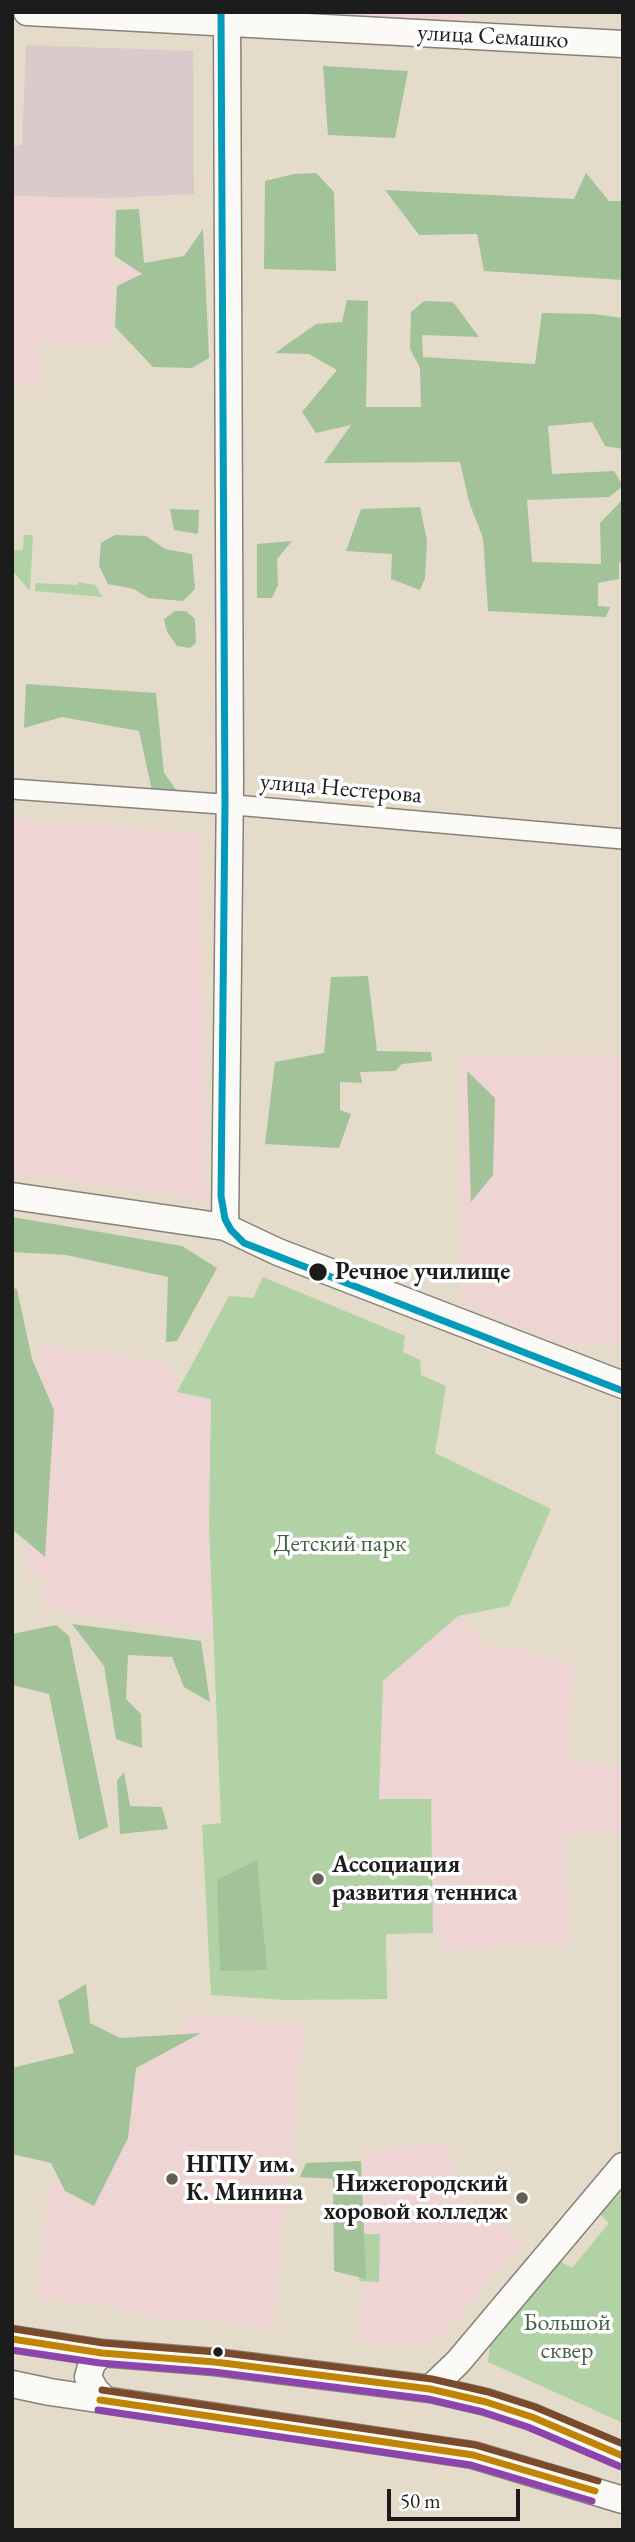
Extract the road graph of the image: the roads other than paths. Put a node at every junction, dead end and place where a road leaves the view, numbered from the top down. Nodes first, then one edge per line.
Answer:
1 (27, 12) edge
2 (227, 17) edge
3 (623, 44) edge
4 (12, 789) edge
5 (229, 804) junction
6 (623, 839) edge
7 (12, 1196) edge
8 (225, 1227) junction
9 (623, 1385) edge
10 (623, 2166) edge
11 (12, 2339) edge
12 (102, 2353) junction
13 (12, 2384) edge
14 (430, 2389) junction
15 (105, 2400) junction
16 (623, 2456) edge
17 (623, 2500) edge

1 - 2 street, улица Семашко
2 - 3 street, улица Семашко
2 - 5 street
4 - 5 street, улица Нестерова
5 - 6 street, улица Нестерова
5 - 8 street
7 - 8 street
8 - 9 street
10 - 14 street
11 - 12 street
12 - 14 street
12 - 15 street
13 - 15 street
14 - 16 street
15 - 17 street

